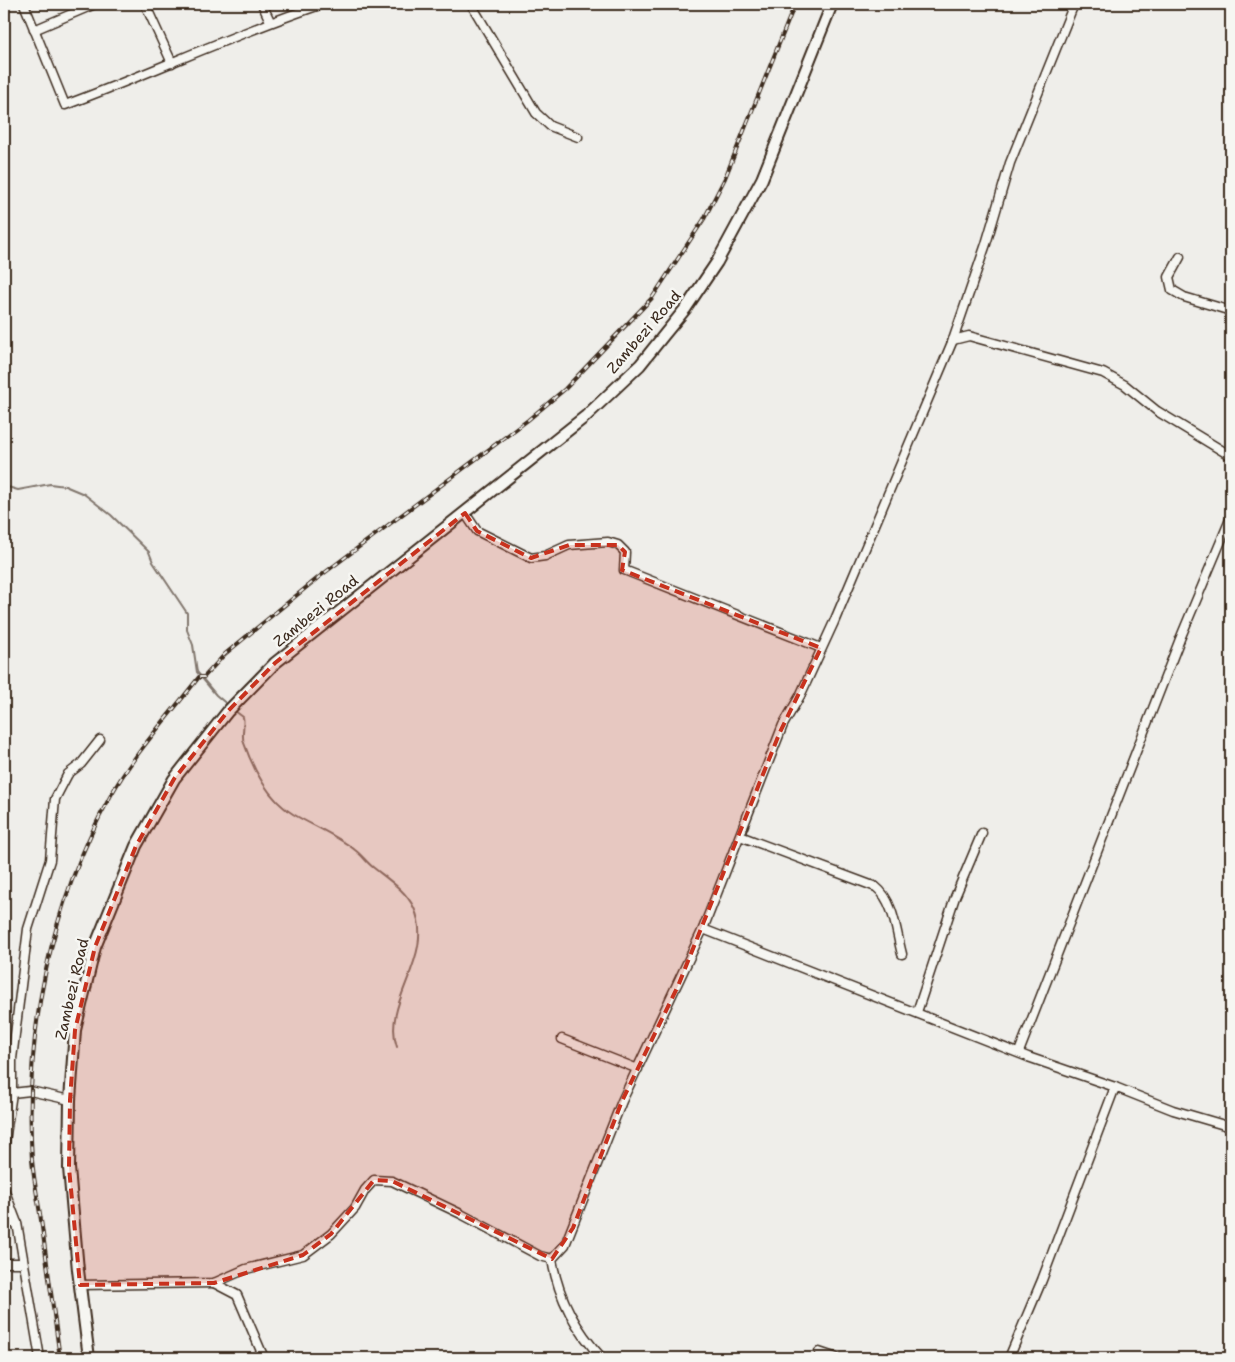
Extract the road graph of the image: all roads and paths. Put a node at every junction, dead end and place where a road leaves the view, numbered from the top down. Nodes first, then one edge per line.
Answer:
1 (24, 4) edge
2 (95, 4) edge
3 (145, 4) edge
4 (262, 4) edge
5 (323, 4) edge
6 (471, 4) edge
7 (832, 4) edge
8 (1074, 4) edge
9 (270, 21) junction
10 (34, 30) junction
11 (172, 63) junction
12 (578, 137) dead end
13 (1180, 257) dead end
14 (1231, 311) edge
15 (953, 340) junction
16 (1231, 456) edge
17 (465, 513) junction
18 (1231, 517) edge
19 (821, 648) junction
20 (100, 740) dead end
21 (982, 833) dead end
22 (740, 836) junction
23 (703, 929) junction
24 (902, 954) dead end
25 (917, 1012) junction
26 (562, 1039) dead end
27 (1019, 1052) junction
28 (638, 1069) junction
29 (1115, 1087) junction
30 (4, 1089) edge
31 (12, 1093) junction
32 (70, 1100) junction
33 (1231, 1127) edge
34 (4, 1148) edge
35 (4, 1188) edge
36 (4, 1223) edge
37 (17, 1223) junction
38 (552, 1259) junction
39 (4, 1263) edge
40 (23, 1263) junction
41 (214, 1282) junction
42 (80, 1285) junction
43 (819, 1352) dead end
44 (40, 1358) edge
45 (89, 1358) edge
46 (264, 1358) edge
47 (602, 1358) edge
48 (837, 1358) edge
49 (1009, 1358) edge

1 - 10 street
2 - 10 street
3 - 11 street
4 - 9 street
5 - 9 street
6 - 12 street
7 - 17 main road, Zambezi Road
8 - 15 street
9 - 11 street
10 - 11 street
13 - 14 street
15 - 16 street
15 - 19 street
17 - 19 street
17 - 32 main road, Zambezi Road
18 - 27 street
19 - 22 street
20 - 31 street
21 - 25 street
22 - 23 street
22 - 24 street
23 - 25 street
23 - 28 street
25 - 27 street
26 - 28 street
27 - 29 street
28 - 38 street
29 - 33 street
29 - 49 street
30 - 31 street
31 - 32 street
31 - 34 street
32 - 42 main road, Zambezi Road
35 - 37 street
36 - 37 street
37 - 40 street
38 - 41 street
38 - 47 street
39 - 40 street
40 - 44 street
41 - 42 street
41 - 46 street
42 - 45 main road, Zambezi Road
43 - 48 street

